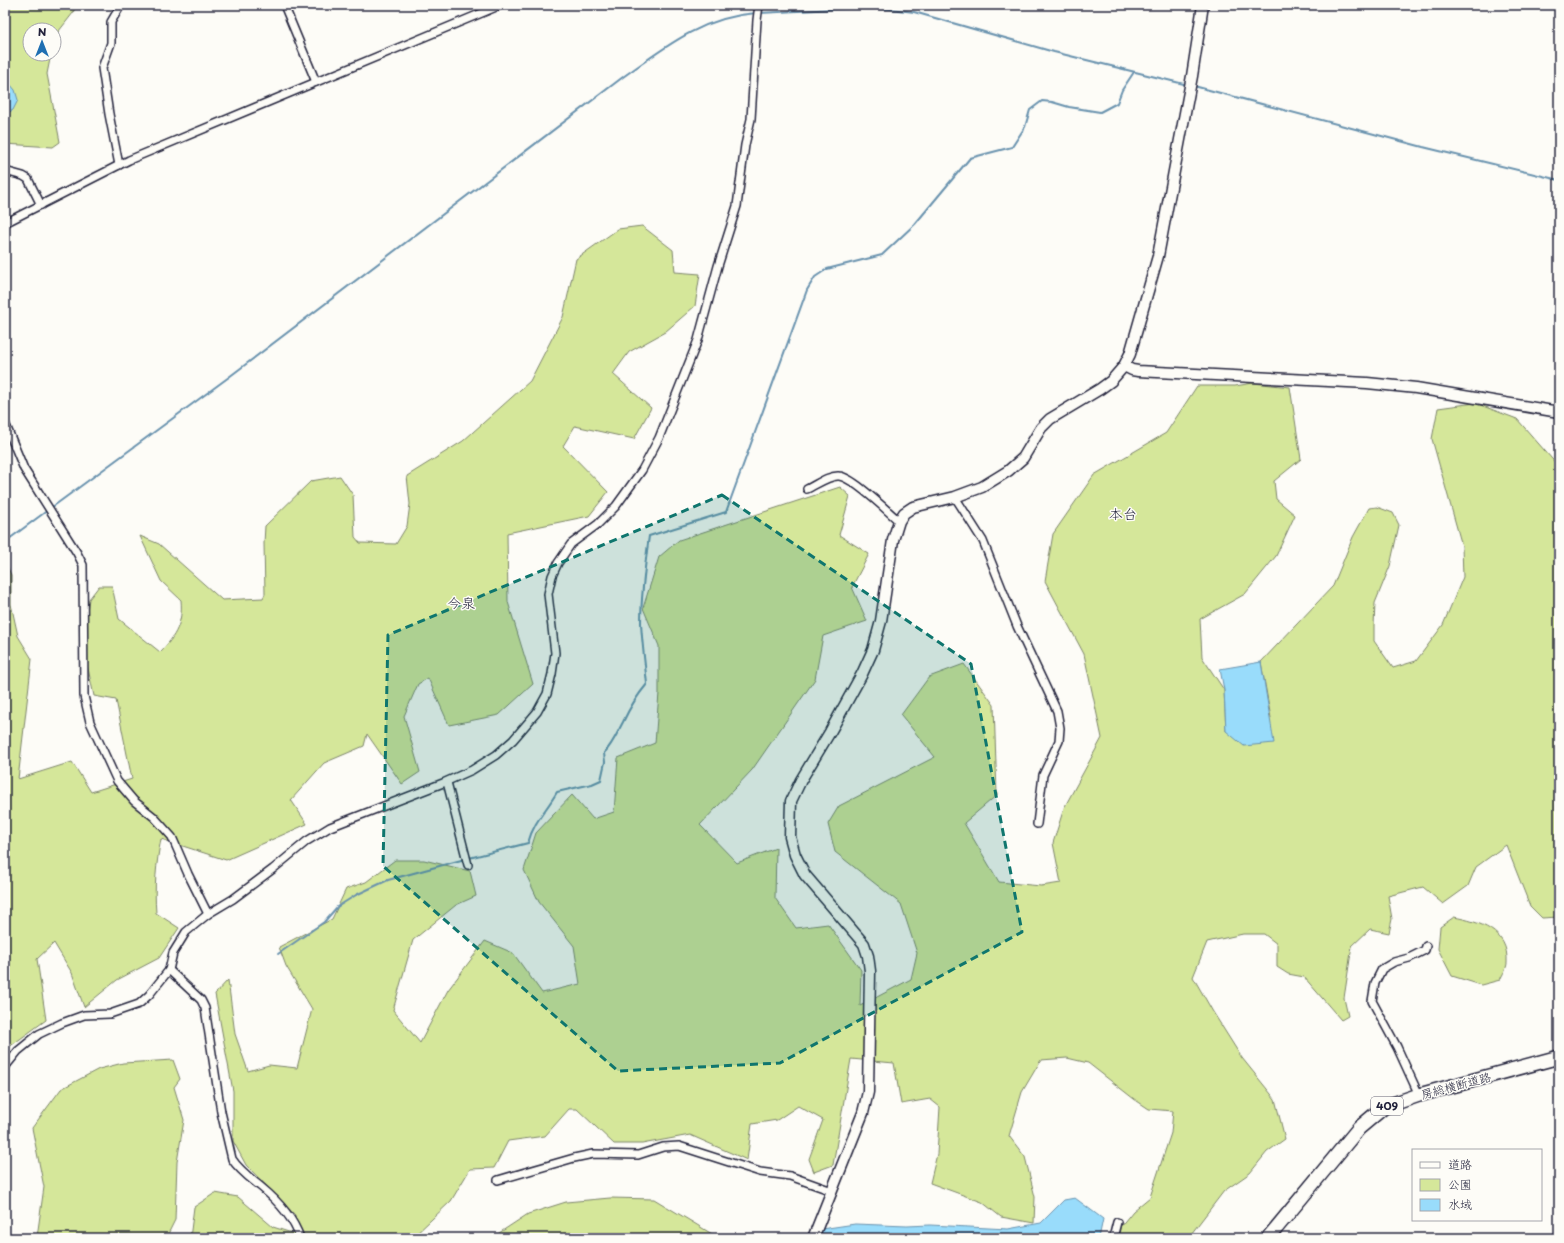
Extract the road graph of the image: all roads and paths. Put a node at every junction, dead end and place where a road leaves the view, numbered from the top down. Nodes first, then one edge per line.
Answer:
1 (121, 5) edge
2 (284, 5) edge
3 (501, 5) edge
4 (759, 5) edge
5 (1204, 5) edge
6 (316, 82) junction
7 (119, 165) junction
8 (5, 171) edge
9 (41, 205) junction
10 (5, 223) edge
11 (1124, 366) junction
12 (1559, 412) edge
13 (5, 423) edge
14 (807, 489) dead end
15 (955, 497) junction
16 (899, 521) junction
17 (447, 782) junction
18 (1037, 824) dead end
19 (468, 865) dead end
20 (208, 914) junction
21 (1426, 946) dead end
22 (169, 970) junction
23 (1559, 1057) edge
24 (5, 1067) edge
25 (1419, 1095) junction
26 (498, 1180) dead end
27 (832, 1191) junction
28 (1117, 1222) dead end
29 (300, 1238) edge
30 (814, 1238) edge
31 (1113, 1238) edge
32 (1268, 1238) edge

1 - 7 street
2 - 6 street
3 - 6 street
4 - 17 street
5 - 11 street
6 - 7 street
7 - 9 street
8 - 9 street
9 - 10 street
11 - 12 street
11 - 15 street
13 - 20 street
14 - 16 street
15 - 16 street
15 - 18 street
16 - 27 street
17 - 19 street
17 - 20 street
20 - 22 street
21 - 25 street
22 - 24 street
22 - 29 street
23 - 25 highway, 房総横断道路 / 409
25 - 32 highway, 房総横断道路 / 409
26 - 27 street
27 - 30 street
28 - 31 street

